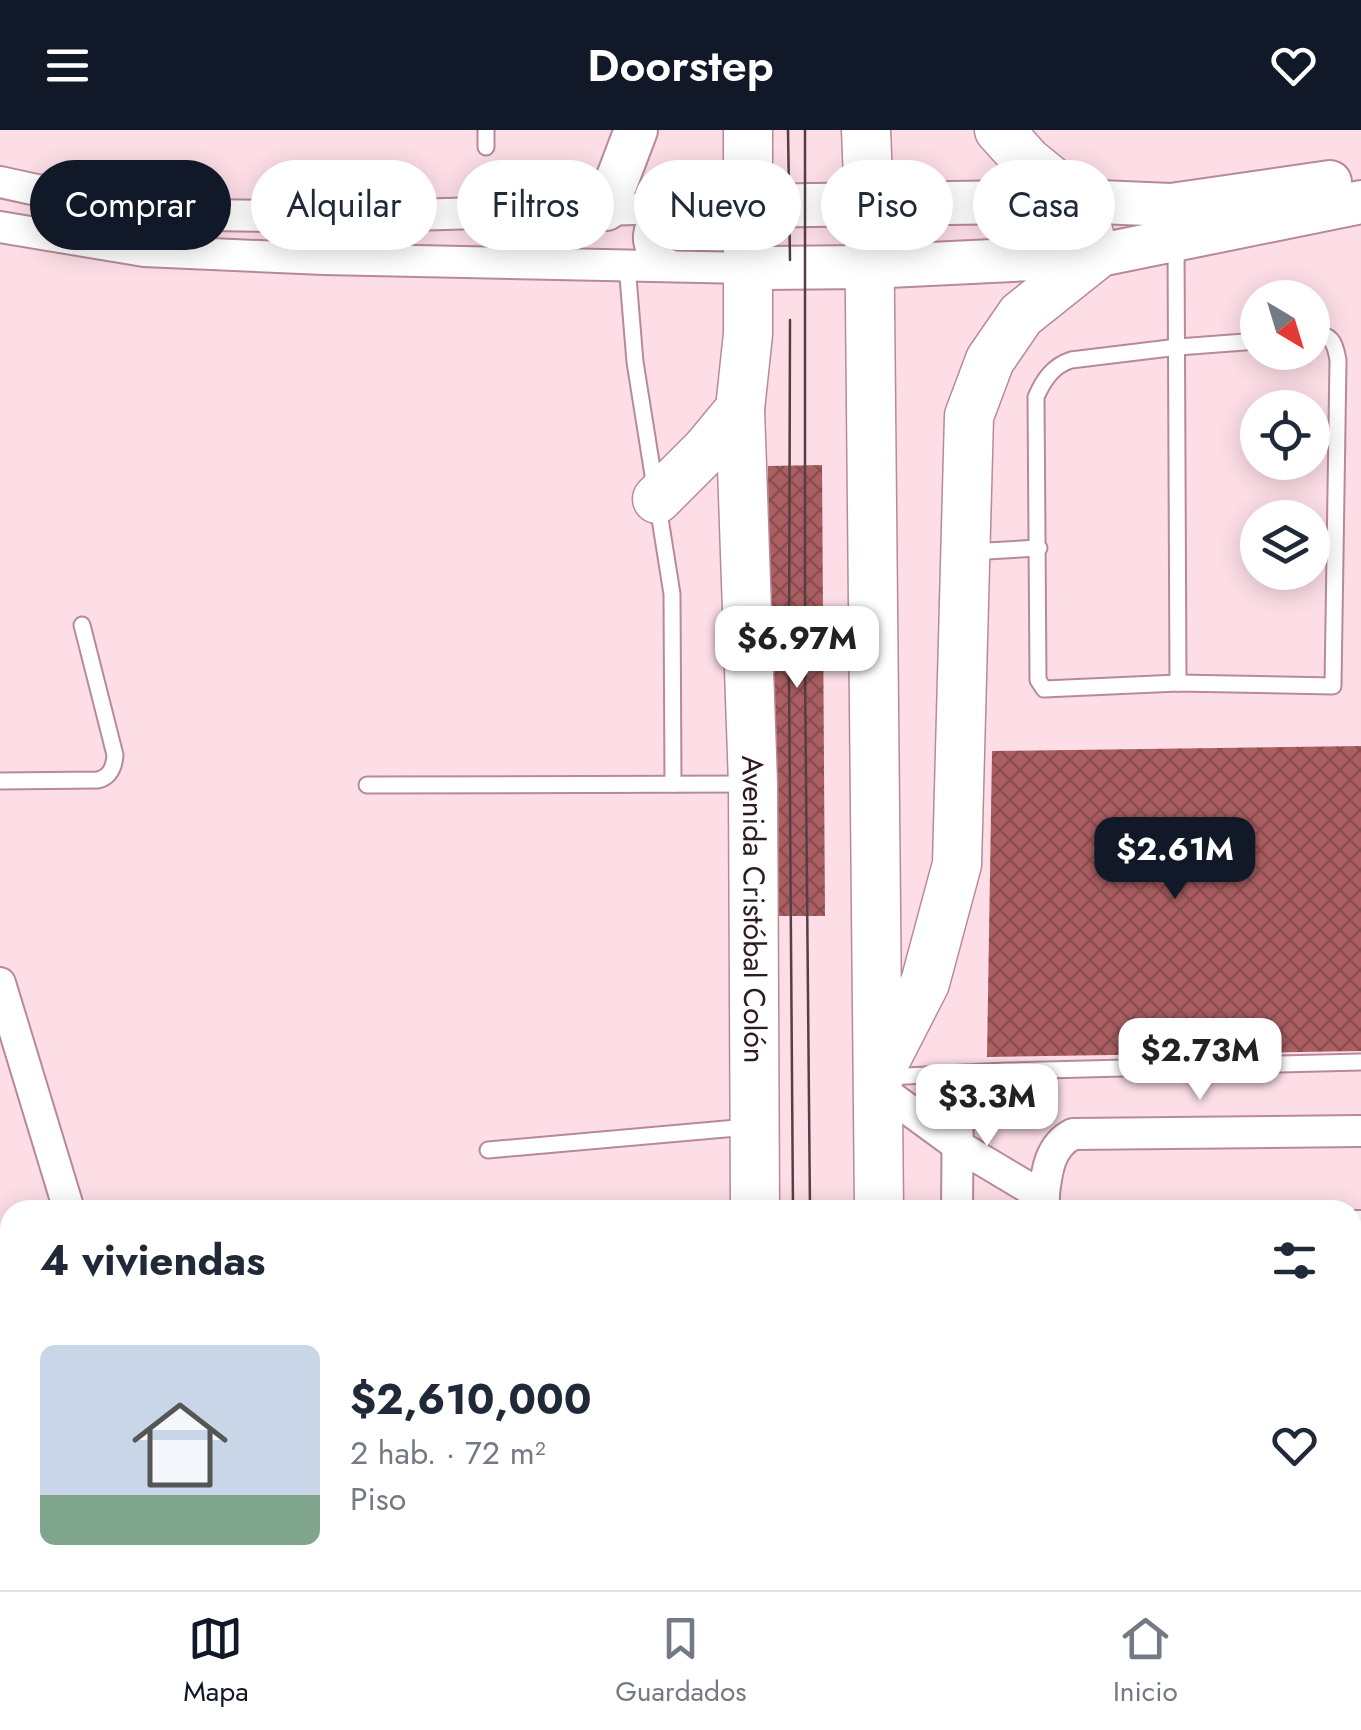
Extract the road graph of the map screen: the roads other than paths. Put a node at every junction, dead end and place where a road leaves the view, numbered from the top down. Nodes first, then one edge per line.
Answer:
1 (636, 130) edge
2 (748, 130) edge
3 (866, 130) edge
4 (999, 130) edge
5 (748, 160) edge
6 (867, 160) edge
7 (1026, 160) edge
8 (1361, 177) edge
9 (0, 182) edge
10 (614, 189) edge
11 (1361, 202) edge
12 (1115, 209) edge
13 (457, 214) edge
14 (1174, 222) junction
15 (0, 227) edge
16 (651, 250) edge
17 (748, 250) edge
18 (868, 250) edge
19 (1093, 250) edge
20 (1095, 256) junction
21 (627, 265) junction
22 (670, 265) junction
23 (868, 267) junction
24 (748, 268) junction
25 (1330, 337) edge
26 (1240, 342) edge
27 (1178, 346) junction
28 (740, 409) junction
29 (656, 499) junction
30 (1039, 548) junction
31 (966, 553) junction
32 (82, 626) dead end
33 (1178, 684) junction
34 (0, 781) edge
35 (673, 784) junction
36 (753, 784) junction
37 (367, 785) dead end
38 (0, 983) edge
39 (1361, 1062) edge
40 (878, 1080) junction
41 (958, 1088) dead end
42 (755, 1126) junction
43 (1361, 1132) edge
44 (958, 1145) junction
45 (488, 1150) dead end
46 (67, 1200) edge
47 (755, 1200) edge
48 (879, 1200) edge
49 (957, 1200) edge
50 (1037, 1200) edge
51 (1044, 1200) edge

1 - 10 main road
2 - 5 main road, Avenida Cristóbal Colón
3 - 6 main road
4 - 7 main road
8 - 14 main road
9 - 13 street
11 - 14 main road
12 - 14 main road
14 - 20 main road
14 - 27 lane
15 - 21 street
16 - 22 street
17 - 24 main road, Avenida Cristóbal Colón
18 - 23 main road
19 - 20 main road
20 - 23 main road
20 - 31 main road
21 - 22 street
21 - 29 lane
22 - 24 street
23 - 24 main road
23 - 40 main road
24 - 28 main road, Avenida Cristóbal Colón
25 - 33 lane
26 - 27 lane
27 - 30 lane
27 - 33 lane
28 - 29 main road
28 - 36 main road, Avenida Cristóbal Colón
29 - 35 lane
30 - 31 lane
30 - 33 lane
31 - 40 main road
32 - 34 lane
35 - 36 lane
35 - 37 lane
36 - 42 main road, Avenida Cristóbal Colón
38 - 46 street
39 - 40 lane
40 - 44 street
40 - 48 main road
41 - 44 street
42 - 45 lane
42 - 47 main road, Avenida Cristóbal Colón
43 - 51 street
44 - 49 street
44 - 50 street

